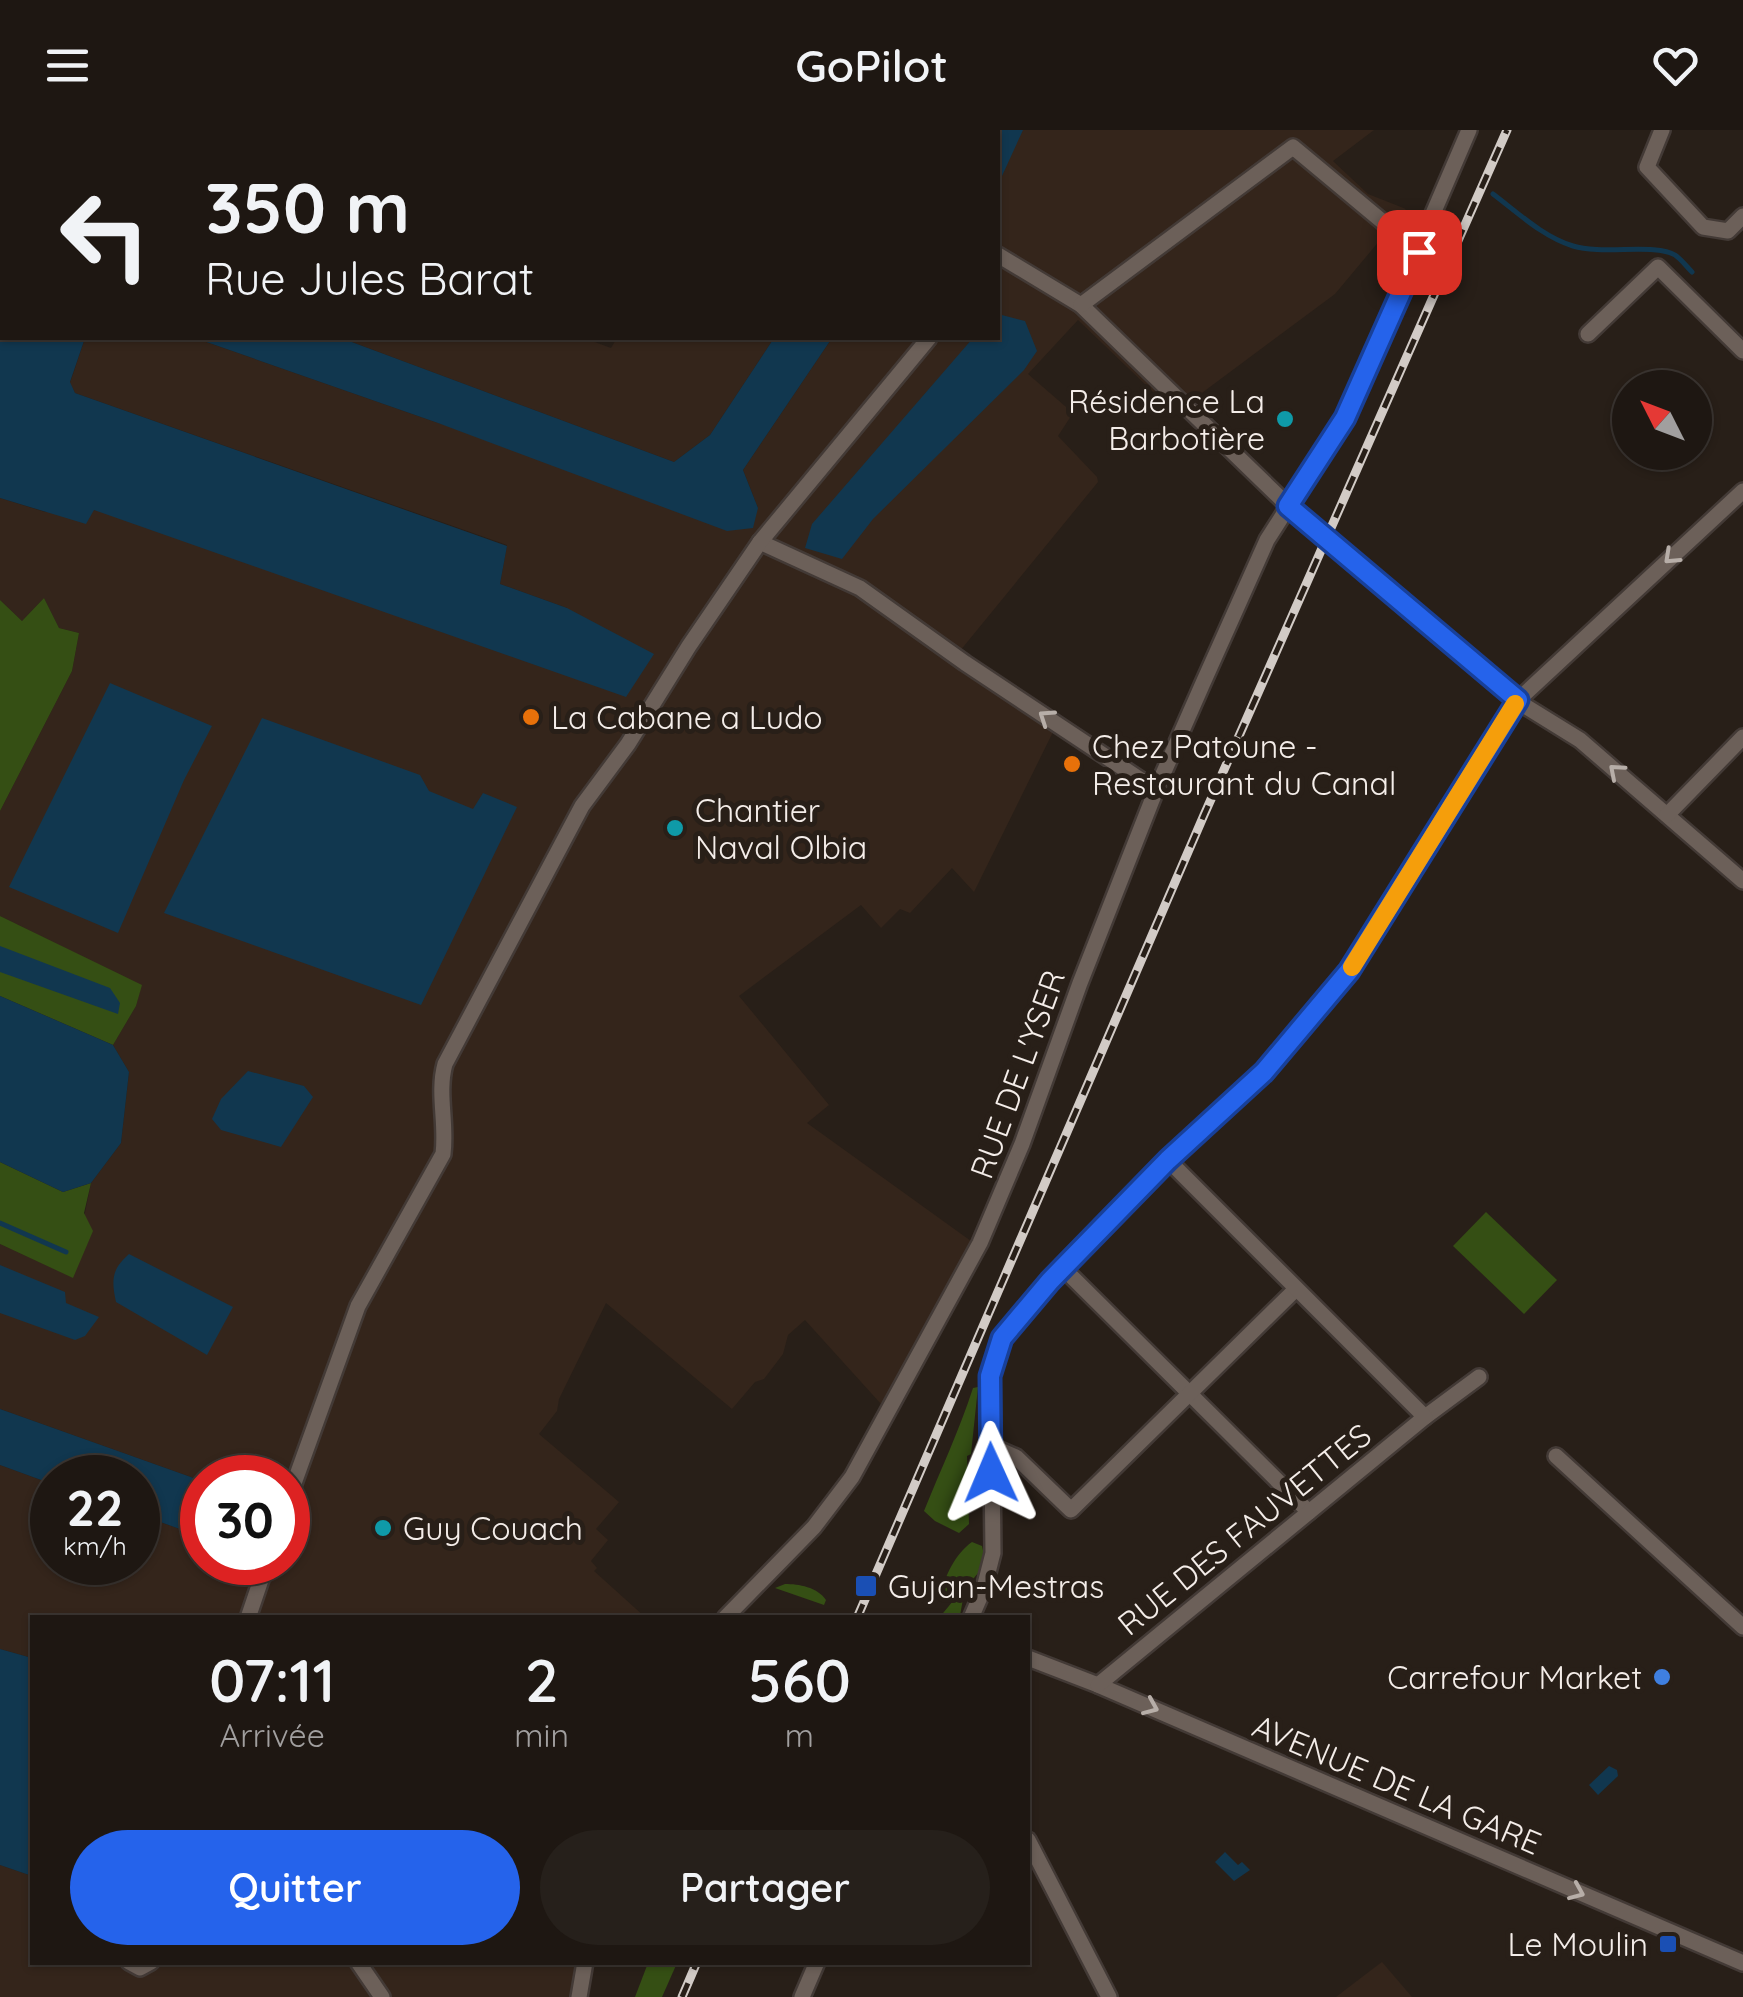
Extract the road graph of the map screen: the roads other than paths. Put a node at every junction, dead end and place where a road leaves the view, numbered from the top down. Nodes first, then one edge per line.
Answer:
1 (1469, 130) edge
2 (1662, 130) edge
3 (1743, 216) edge
4 (1419, 252) junction
5 (1000, 256) edge
6 (1082, 305) junction
7 (1588, 334) dead end
8 (928, 340) edge
9 (1743, 351) edge
10 (1743, 491) edge
11 (1288, 506) junction
12 (760, 542) junction
13 (1518, 700) junction
14 (1743, 737) edge
15 (1156, 790) junction
16 (1667, 815) junction
17 (1743, 880) edge
18 (1168, 1160) junction
19 (1063, 1268) junction
20 (1296, 1289) junction
21 (1479, 1378) dead end
22 (1190, 1394) junction
23 (1425, 1417) junction
24 (990, 1446) junction
25 (304, 1455) edge
26 (1556, 1456) dead end
27 (1308, 1512) junction
28 (259, 1585) edge
29 (249, 1615) edge
30 (728, 1615) edge
31 (972, 1615) edge
32 (1743, 1627) edge
33 (1030, 1659) edge
34 (1098, 1684) junction
35 (1030, 1844) edge
36 (1743, 1964) edge
37 (360, 1965) edge
38 (584, 1965) edge
39 (817, 1965) edge
40 (382, 1997) edge
41 (579, 1997) edge
42 (802, 1997) edge
43 (1109, 1997) edge

1 - 4 street, RUE DE L'YSER
2 - 3 street
4 - 6 street
4 - 11 street, RUE DE L'YSER
5 - 6 street
6 - 11 street
7 - 9 street
8 - 12 street
10 -> 13 street
11 - 13 street
11 - 15 street, RUE DE L'YSER
15 -> 12 street
12 - 25 street
16 -> 13 street
13 - 18 street
14 - 16 street
15 - 30 street, RUE DE L'YSER
16 - 17 street
18 - 19 street
18 - 20 street
19 - 22 street
19 - 24 street
20 - 22 street
20 - 23 street
21 - 23 street, RUE DES FAUVETTES
22 - 24 street
22 - 27 street
23 - 27 street, RUE DES FAUVETTES
24 - 31 street
26 - 32 street
27 - 34 street, RUE DES FAUVETTES
28 - 29 street
33 - 34 street, AVENUE DE LA GARE
34 -> 36 street, AVENUE DE LA GARE
35 - 43 street
37 - 40 street
38 - 41 street
39 - 42 street

